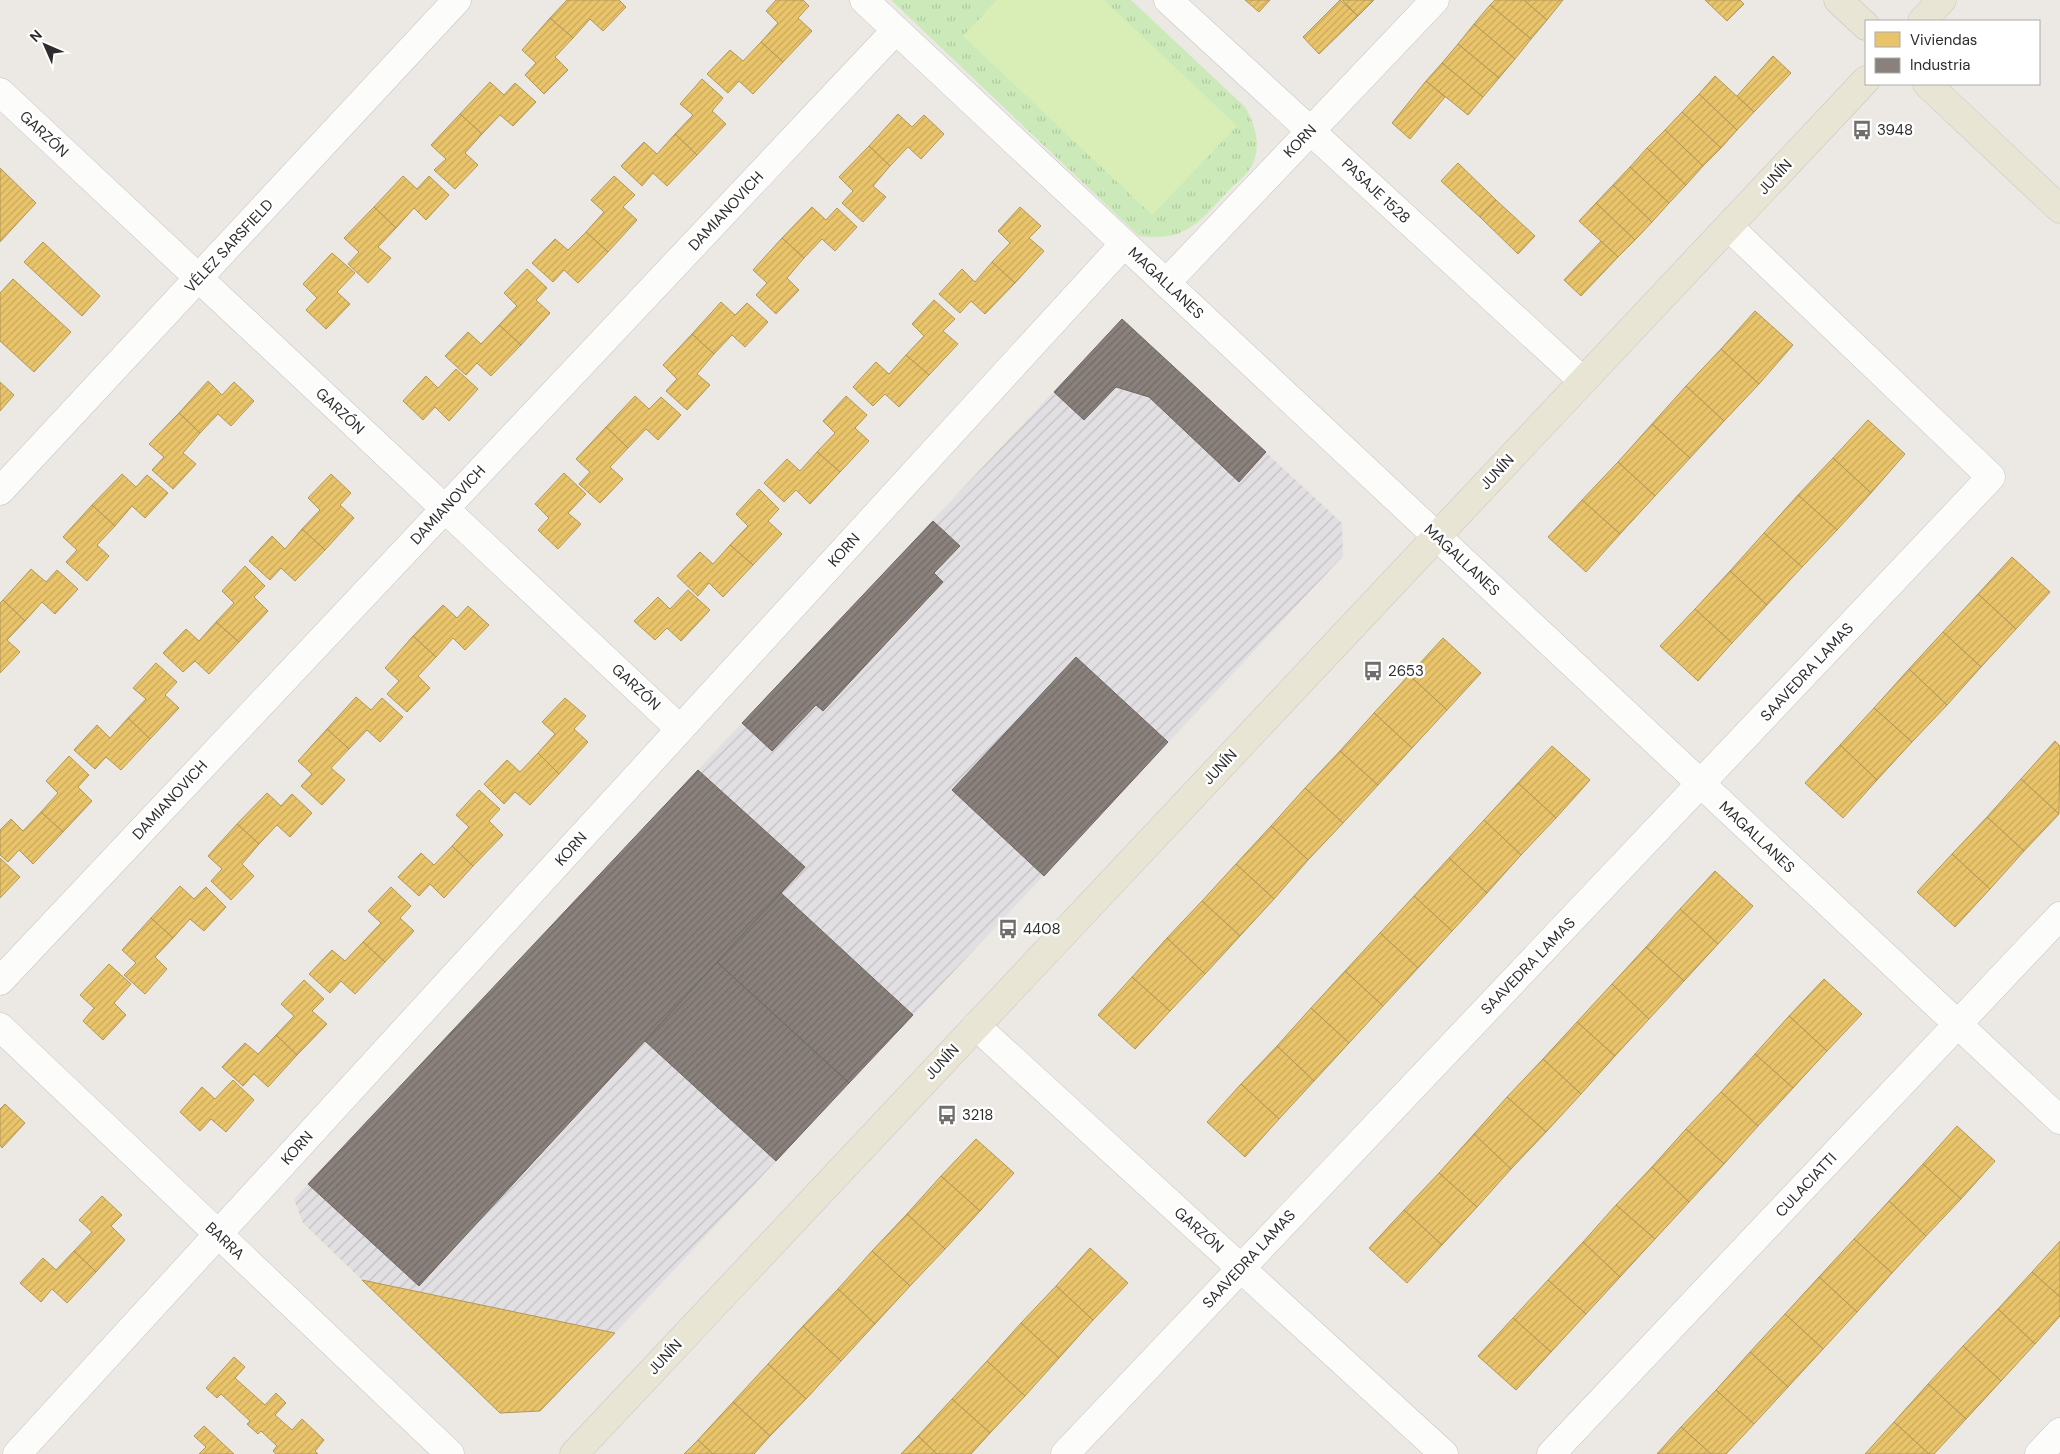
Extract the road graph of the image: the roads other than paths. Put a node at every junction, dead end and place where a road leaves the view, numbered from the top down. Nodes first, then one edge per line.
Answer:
1 (457, 0) edge
2 (864, 0) edge
3 (1168, 0) edge
4 (1434, 0) edge
5 (1838, 0) edge
6 (1942, 0) edge
7 (1923, 20) edge
8 (1865, 25) edge
9 (896, 30) junction
10 (1865, 81) edge
11 (1928, 85) edge
12 (0, 92) edge
13 (1310, 130) junction
14 (2060, 209) edge
15 (1729, 227) junction
16 (1124, 244) junction
17 (198, 278) junction
18 (1166, 283) junction
19 (1583, 381) junction
20 (0, 491) edge
21 (445, 508) junction
22 (1436, 536) junction
23 (680, 729) junction
24 (1701, 784) junction
25 (2060, 916) edge
26 (0, 981) edge
27 (1958, 1024) junction
28 (976, 1026) junction
29 (0, 1027) edge
30 (2060, 1120) edge
31 (218, 1234) junction
32 (1241, 1268) junction
33 (2060, 1432) edge
34 (17, 1454) edge
35 (450, 1454) edge
36 (574, 1454) edge
37 (1065, 1454) edge
38 (1444, 1454) edge
39 (1551, 1454) edge
40 (2039, 1454) edge

1 - 17 street, VÉLEZ SARSFIELD
2 - 9 street, MAGALLANES
3 - 13 street, PASAJE 1528
4 - 13 street, KORN
5 - 8 main road
6 - 7 main road
9 - 16 street, MAGALLANES
9 - 21 street, DAMIANOVICH
10 - 15 main road, JUNÍN
11 - 14 main road
12 - 17 street, GARZÓN
13 - 18 street, KORN
13 - 19 street, PASAJE 1528
15 - 19 main road, JUNÍN
15 - 24 street, SAAVEDRA LAMAS
16 - 18 street, MAGALLANES
16 - 23 street, KORN
17 - 20 street, VÉLEZ SARSFIELD
17 - 21 street, GARZÓN
18 - 22 street, MAGALLANES
19 - 22 main road, JUNÍN
21 - 23 street, GARZÓN
21 - 26 street, DAMIANOVICH
22 - 24 street, MAGALLANES
22 - 28 main road, JUNÍN
23 - 31 street, KORN
24 - 27 street, MAGALLANES
24 - 32 street, SAAVEDRA LAMAS
25 - 27 street, CULACIATTI
27 - 30 street, MAGALLANES
27 - 39 street, CULACIATTI
28 - 32 street, GARZÓN
28 - 36 main road, JUNÍN
29 - 31 street, BARRA
31 - 34 street, KORN
31 - 35 street, BARRA
32 - 37 street, SAAVEDRA LAMAS
32 - 38 street, GARZÓN
33 - 40 street

